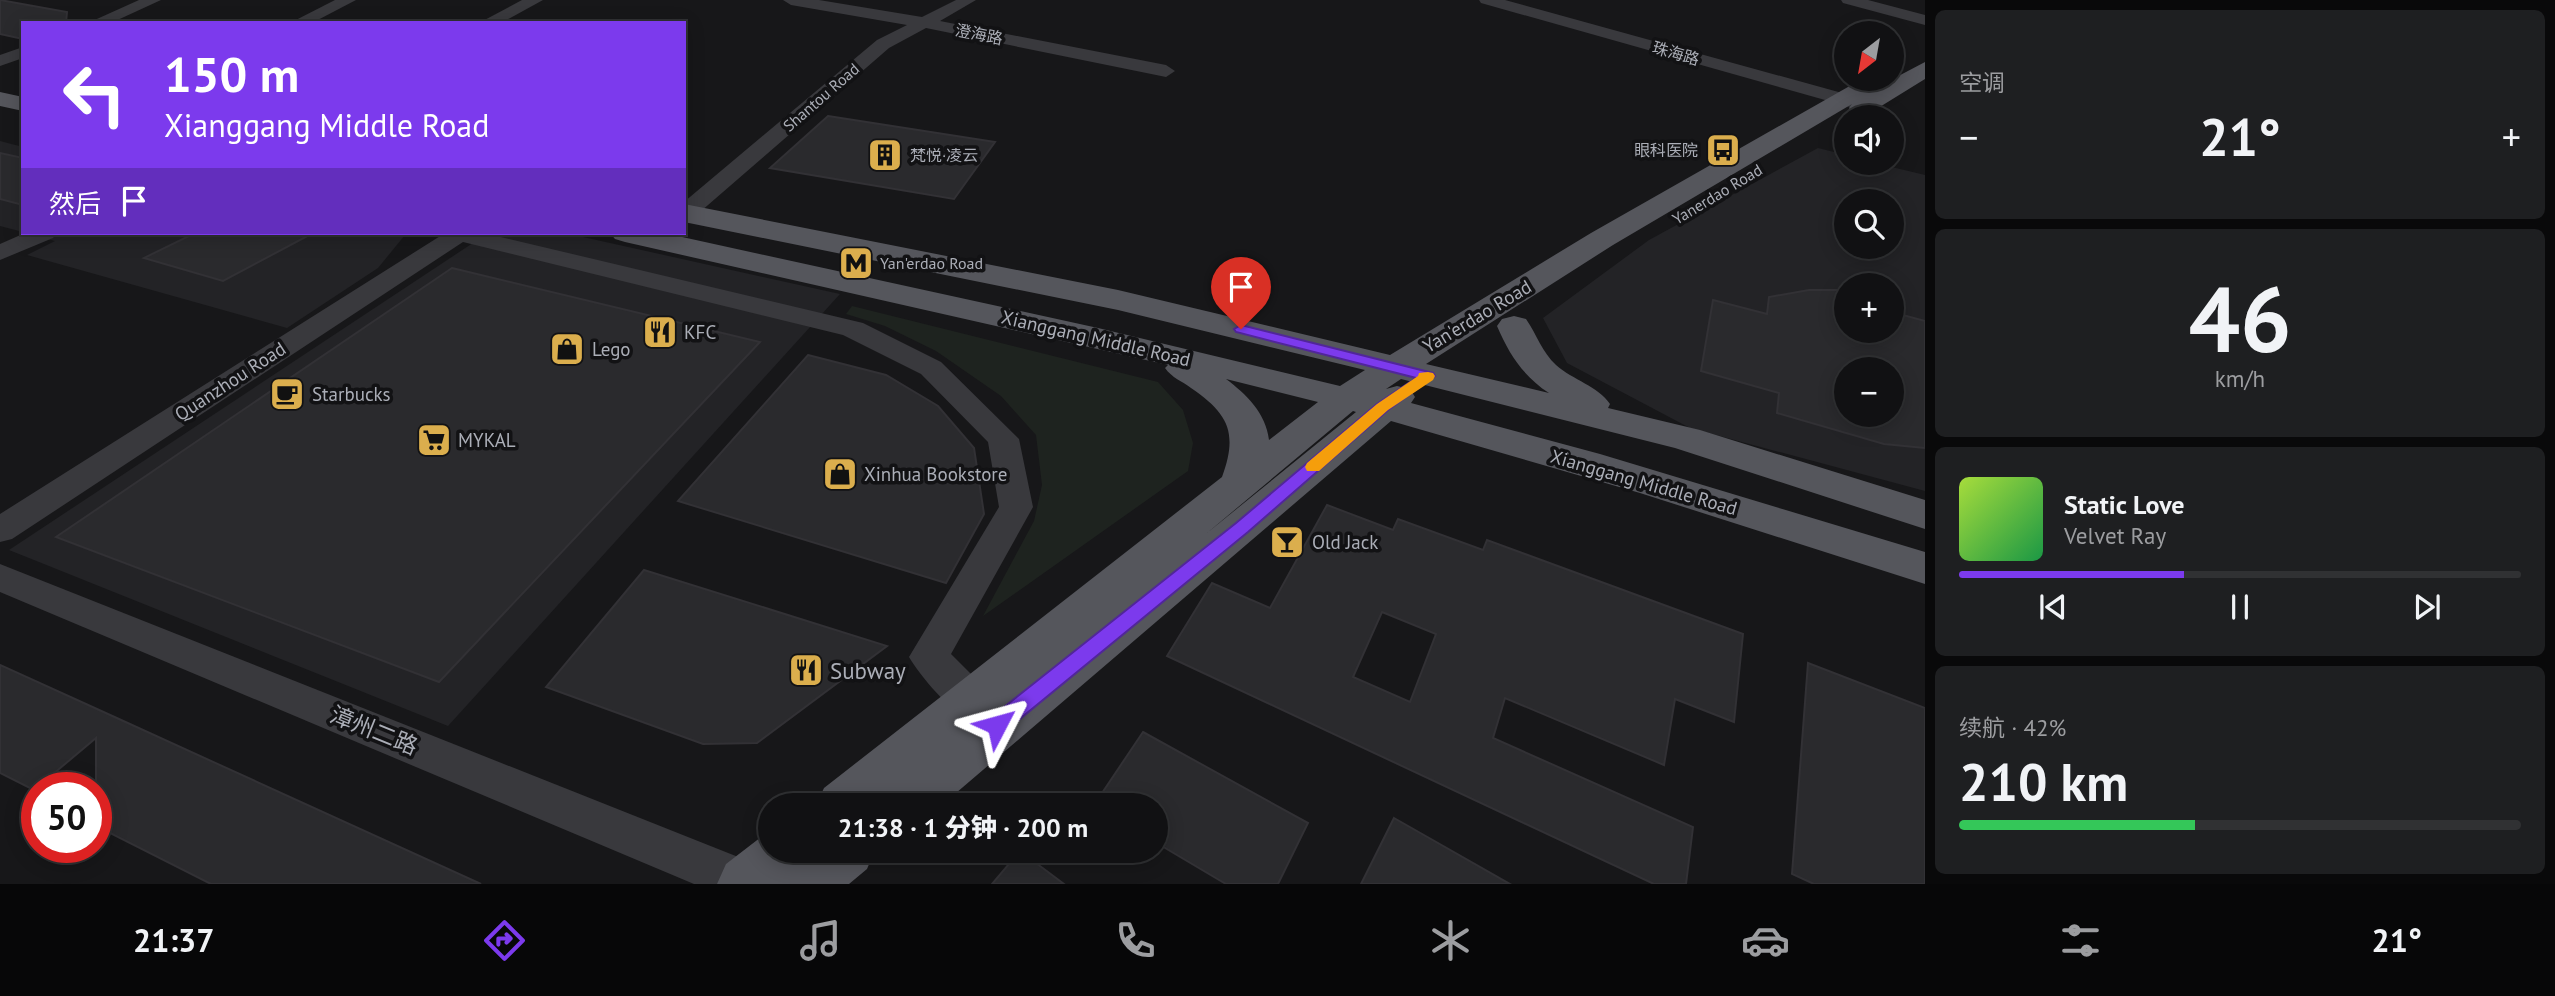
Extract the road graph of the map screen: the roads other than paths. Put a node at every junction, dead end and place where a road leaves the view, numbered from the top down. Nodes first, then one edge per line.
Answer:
1 (153, 0) edge
2 (348, 0) edge
3 (535, 0) edge
4 (791, 0) edge
5 (968, 0) edge
6 (1487, 0) edge
7 (1849, 0) edge
8 (1925, 20) edge
9 (101, 21) edge
10 (302, 21) edge
11 (491, 21) edge
12 (921, 22) junction
13 (1925, 51) edge
14 (21, 53) edge
15 (0, 61) edge
16 (1904, 64) edge
17 (1925, 69) edge
18 (1166, 71) dead end
19 (0, 74) edge
20 (21, 78) edge
21 (1865, 91) edge
22 (0, 99) edge
23 (1854, 102) junction
24 (21, 104) edge
25 (686, 212) edge
26 (686, 213) edge
27 (40, 235) edge
28 (457, 235) edge
29 (468, 235) edge
30 (634, 235) edge
31 (0, 253) edge
32 (1514, 326) junction
33 (1140, 348) junction
34 (1387, 387) junction
35 (1686, 439) junction
36 (1238, 485) junction
37 (1925, 514) edge
38 (0, 530) edge
39 (1925, 568) edge
40 (0, 576) edge
41 (972, 701) junction
42 (858, 793) edge
43 (917, 793) edge
44 (772, 863) edge
45 (832, 863) edge
46 (747, 884) edge
47 (807, 884) edge

1 - 9 street
2 - 10 street
3 - 11 street
4 - 12 street, 澄海路
5 - 12 street, Shantou Road
6 - 23 street, 珠海路
7 - 8 street
12 - 18 street, 澄海路
12 - 25 street, Shantou Road
13 - 16 main road
14 - 15 street
17 - 23 main road, Yanerdao Road
19 - 20 main road
21 - 23 main road, Yan'erdao Road
22 - 24 main road
23 - 32 main road, Yanerdao Road
23 - 34 main road, Yan'erdao Road
26 - 34 main road, Xianggang Middle Road
27 - 31 street
28 - 38 street, Quanzhou Road
29 - 41 street
30 - 33 main road, Xianggang Middle Road
32 - 34 main road, Yan'erdao Road
32 - 35 main road
33 - 34 main road, Xianggang Middle Road
33 - 36 main road
34 - 35 main road, Xianggang Middle Road
34 - 36 main road, Yan'erdao Road
34 - 39 main road, Xianggang Middle Road
34 - 43 main road, Yan'erdao Road
35 - 37 main road, Xianggang Middle Road
36 - 41 main road, Yan'erdao Road
40 - 46 street, 漳州二路
41 - 42 main road, Yan'erdao Road
44 - 46 main road
45 - 47 main road

